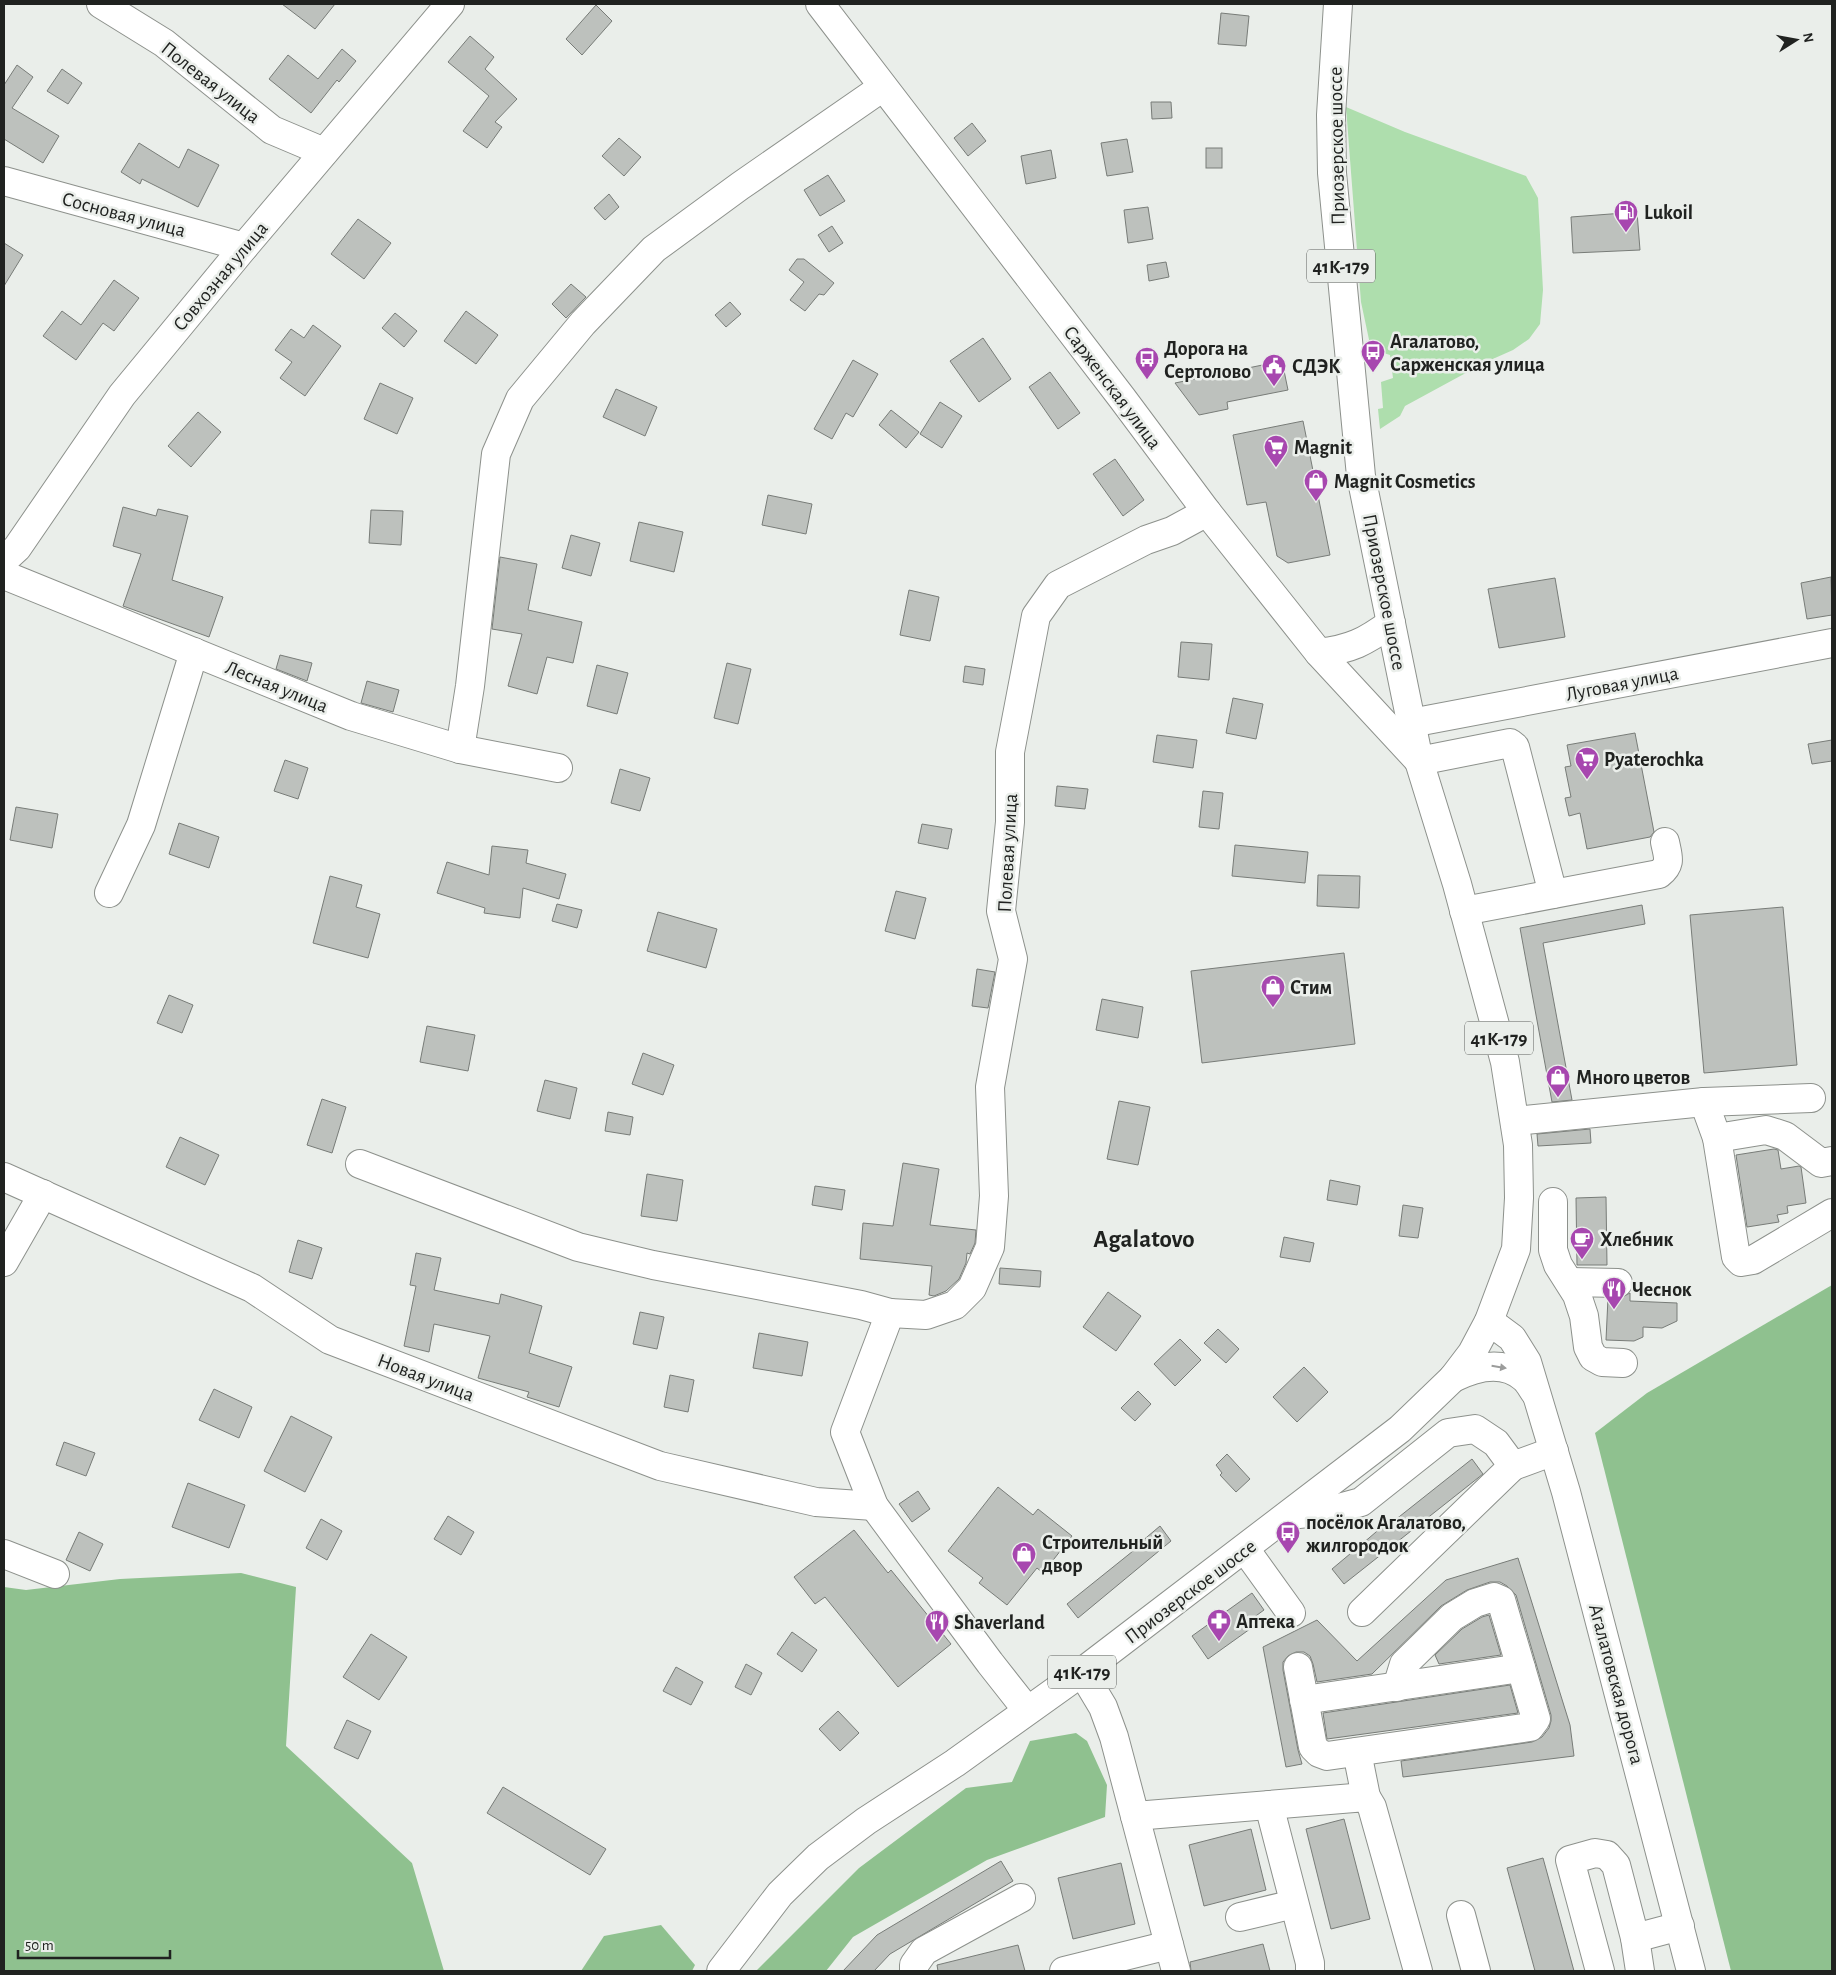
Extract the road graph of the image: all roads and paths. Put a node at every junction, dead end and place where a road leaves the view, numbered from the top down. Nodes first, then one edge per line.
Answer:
1 (101, 4) edge
2 (450, 4) edge
3 (820, 4) edge
4 (1338, 4) edge
5 (883, 87) junction
6 (324, 152) junction
7 (4, 181) edge
8 (244, 246) junction
9 (1207, 512) junction
10 (4, 560) edge
11 (4, 575) edge
12 (1391, 623) junction
13 (1832, 643) edge
14 (194, 652) junction
15 (1318, 653) junction
16 (1411, 723) junction
17 (460, 749) junction
18 (1419, 760) junction
19 (558, 768) dead end
20 (1665, 842) dead end
21 (109, 893) dead end
22 (1553, 894) junction
23 (1464, 911) junction
24 (1811, 1098) dead end
25 (1704, 1102) junction
26 (1515, 1121) junction
27 (1717, 1138) junction
28 (1832, 1162) edge
29 (360, 1164) dead end
30 (4, 1177) edge
31 (43, 1194) junction
32 (1553, 1202) dead end
33 (1832, 1214) edge
34 (1516, 1249) junction
35 (1553, 1250) junction
36 (4, 1262) edge
37 (1570, 1282) junction
38 (1618, 1283) dead end
39 (890, 1313) junction
40 (1489, 1321) junction
41 (1623, 1363) dead end
42 (1452, 1378) junction
43 (1538, 1398) junction
44 (1554, 1451) junction
45 (1513, 1466) junction
46 (874, 1506) junction
47 (1289, 1515) junction
48 (1246, 1549) junction
49 (4, 1554) edge
50 (55, 1574) dead end
51 (1362, 1612) dead end
52 (1291, 1613) dead end
53 (1298, 1667) dead end
54 (1521, 1668) junction
55 (1082, 1672) junction
56 (1397, 1686) junction
57 (1304, 1700) junction
58 (1027, 1710) junction
59 (1357, 1752) junction
60 (1366, 1797) junction
61 (1269, 1804) junction
62 (1134, 1816) junction
63 (1021, 1898) dead end
64 (1294, 1904) junction
65 (1461, 1915) dead end
66 (1240, 1918) dead end
67 (1680, 1926) junction
68 (1635, 1938) junction
69 (1169, 1945) junction
70 (721, 1971) edge
71 (914, 1971) edge
72 (1064, 1971) edge
73 (1176, 1971) edge
74 (1310, 1971) edge
75 (1418, 1971) edge
76 (1476, 1971) edge
77 (1600, 1971) edge
78 (1640, 1971) edge
79 (1691, 1971) edge

1 - 6 street, Полевая улица
2 - 6 street, Совхозная улица
3 - 5 street, Сарженская улица
4 - 12 street, Приозерское шоссе / 41К-179
5 - 9 street, Сарженская улица
5 - 17 street
6 - 8 street, Совхозная улица
7 - 8 street, Сосновая улица
8 - 10 street, Совхозная улица
9 - 15 street, Сарженская улица
9 - 39 street, Полевая улица
11 - 14 street, Лесная улица
12 - 15 street
12 - 16 street, Приозерское шоссе / 41К-179
13 - 16 street, Луговая улица
14 - 17 street, Лесная улица
14 - 21 street
15 - 18 street, Сарженская улица
16 - 18 street, Приозерское шоссе / 41К-179
17 - 19 street, Лесная улица
18 - 22 street
18 - 23 street, 41К-179
20 - 22 street
22 - 23 street
23 - 26 street, 41К-179
24 - 25 street
25 - 26 street
25 - 27 street
26 - 34 street, 41К-179
27 - 28 street
27 - 33 street
29 - 39 street, Полевая улица
30 - 31 street, Новая улица
31 - 36 street
31 - 46 street, Новая улица
32 - 35 street
34 - 35 street
34 - 40 street, 41К-179
35 - 37 street
37 - 38 street
37 - 41 street
39 - 46 street
40 - 42 street, 41К-179
40 - 43 street, Агалатовская дорога
42 -> 43 street
42 - 47 street, Приозерское шоссе / 41К-179
43 - 44 street, Агалатовская дорога
44 - 45 street
44 - 67 street, Агалатовская дорога
45 - 47 street
45 - 51 street
46 - 58 street
47 - 48 street, Приозерское шоссе / 41К-179
48 - 52 street
48 - 55 street, Приозерское шоссе / 41К-179
49 - 50 street
53 - 57 street
54 - 56 street
54 - 56 street
54 - 59 street
55 - 58 street, Приозерское шоссе / 41К-179
55 - 62 street
56 - 57 street
57 - 59 street
58 - 70 street, Приозерское шоссе / 41К-179
59 - 60 street
60 - 61 street
60 - 75 street
61 - 62 street
61 - 64 street
62 - 69 street
63 - 71 street
64 - 66 street
64 - 74 street
65 - 76 street
67 - 68 street
67 - 79 street, Агалатовская дорога
68 - 77 street
68 - 78 street
69 - 72 street
69 - 73 street

